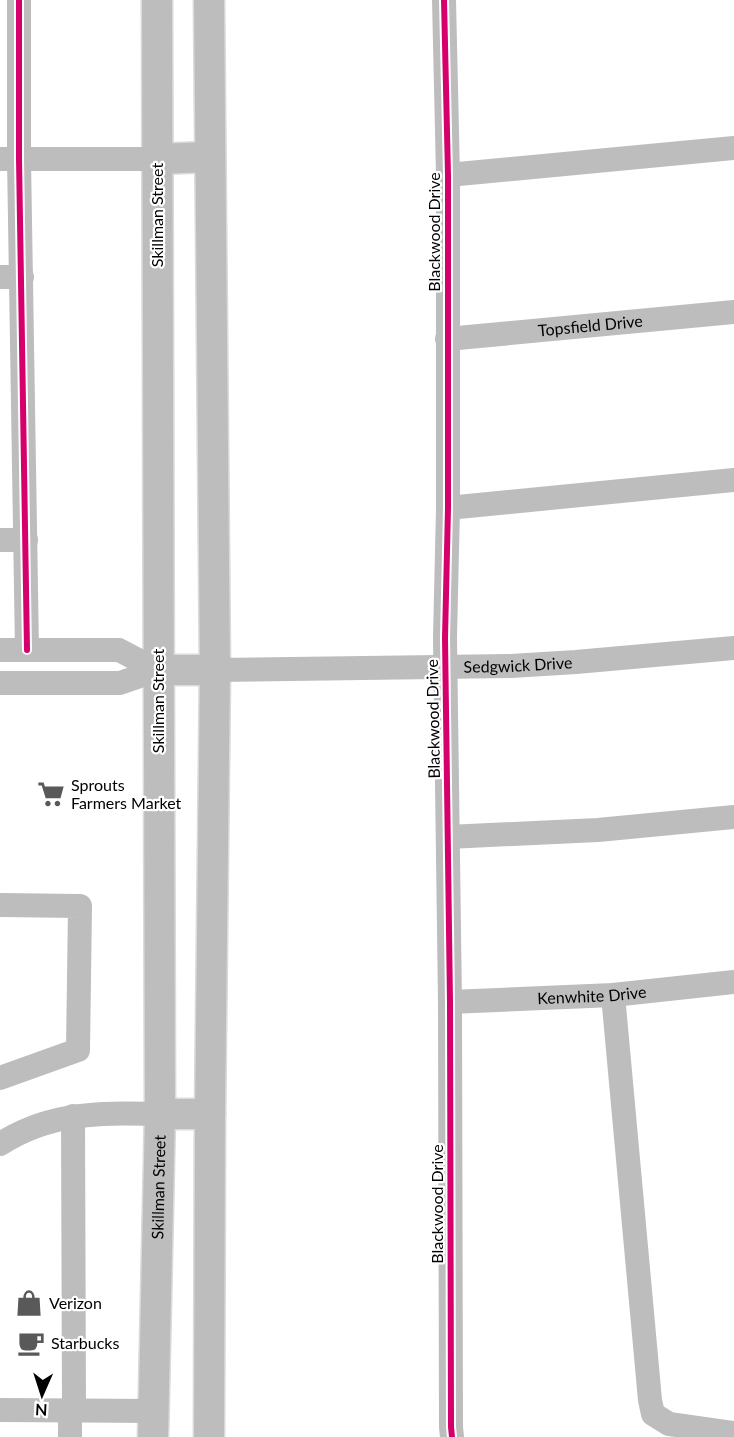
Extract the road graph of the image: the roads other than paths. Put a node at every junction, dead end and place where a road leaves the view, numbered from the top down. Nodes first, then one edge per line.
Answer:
1 (20, 0) edge
2 (157, 0) edge
3 (209, 0) edge
4 (444, 0) edge
5 (10, 43) edge
6 (734, 148) edge
7 (209, 158) junction
8 (10, 159) edge
9 (156, 159) junction
10 (448, 175) junction
11 (11, 277) edge
12 (734, 312) edge
13 (447, 339) junction
14 (734, 480) edge
15 (448, 508) junction
16 (0, 540) edge
17 (26, 540) junction
18 (734, 648) edge
19 (0, 650) edge
20 (27, 650) junction
21 (445, 668) junction
22 (157, 670) junction
23 (215, 670) junction
24 (0, 683) edge
25 (734, 817) edge
26 (448, 837) junction
27 (0, 905) edge
28 (734, 982) edge
29 (613, 995) junction
30 (450, 1002) junction
31 (0, 1078) edge
32 (210, 1113) junction
33 (160, 1114) junction
34 (73, 1116) junction
35 (0, 1144) edge
36 (0, 1410) edge
37 (72, 1410) junction
38 (153, 1424) edge
39 (734, 1433) edge
40 (70, 1437) edge
41 (209, 1437) edge
42 (452, 1437) edge

1 - 5 street
2 - 9 main road, Skillman Street
3 - 7 main road
4 - 10 street, Blackwood Drive
5 - 8 street
6 - 10 street
7 - 9 main road
7 - 23 main road
8 - 9 street
8 - 11 street
9 - 22 main road, Skillman Street
10 - 13 street, Blackwood Drive
11 - 17 street
12 - 13 street, Topsfield Drive
13 - 15 street, Blackwood Drive
14 - 15 street
15 - 21 street, Blackwood Drive
16 - 17 street
17 - 20 street
18 - 21 street, Sedgwick Drive
19 - 20 street, Sedgwick Drive
20 - 22 street, Sedgwick Drive
21 - 23 street, Sedgwick Drive
21 - 26 street, Blackwood Drive
22 - 23 main road, Sedgwick Drive
22 - 24 street, Sedgwick Drive
22 - 33 main road, Skillman Street
23 - 32 main road
25 - 26 street
26 - 30 street, Blackwood Drive
27 - 31 street
28 - 29 street, Kenwhite Drive
29 - 30 street, Kenwhite Drive
29 - 39 street
30 - 42 street, Blackwood Drive
32 - 33 main road
32 - 41 main road
33 - 34 street
33 - 38 main road, Skillman Street
34 - 35 street
34 - 37 street
36 - 37 street
37 - 38 street
37 - 40 street

